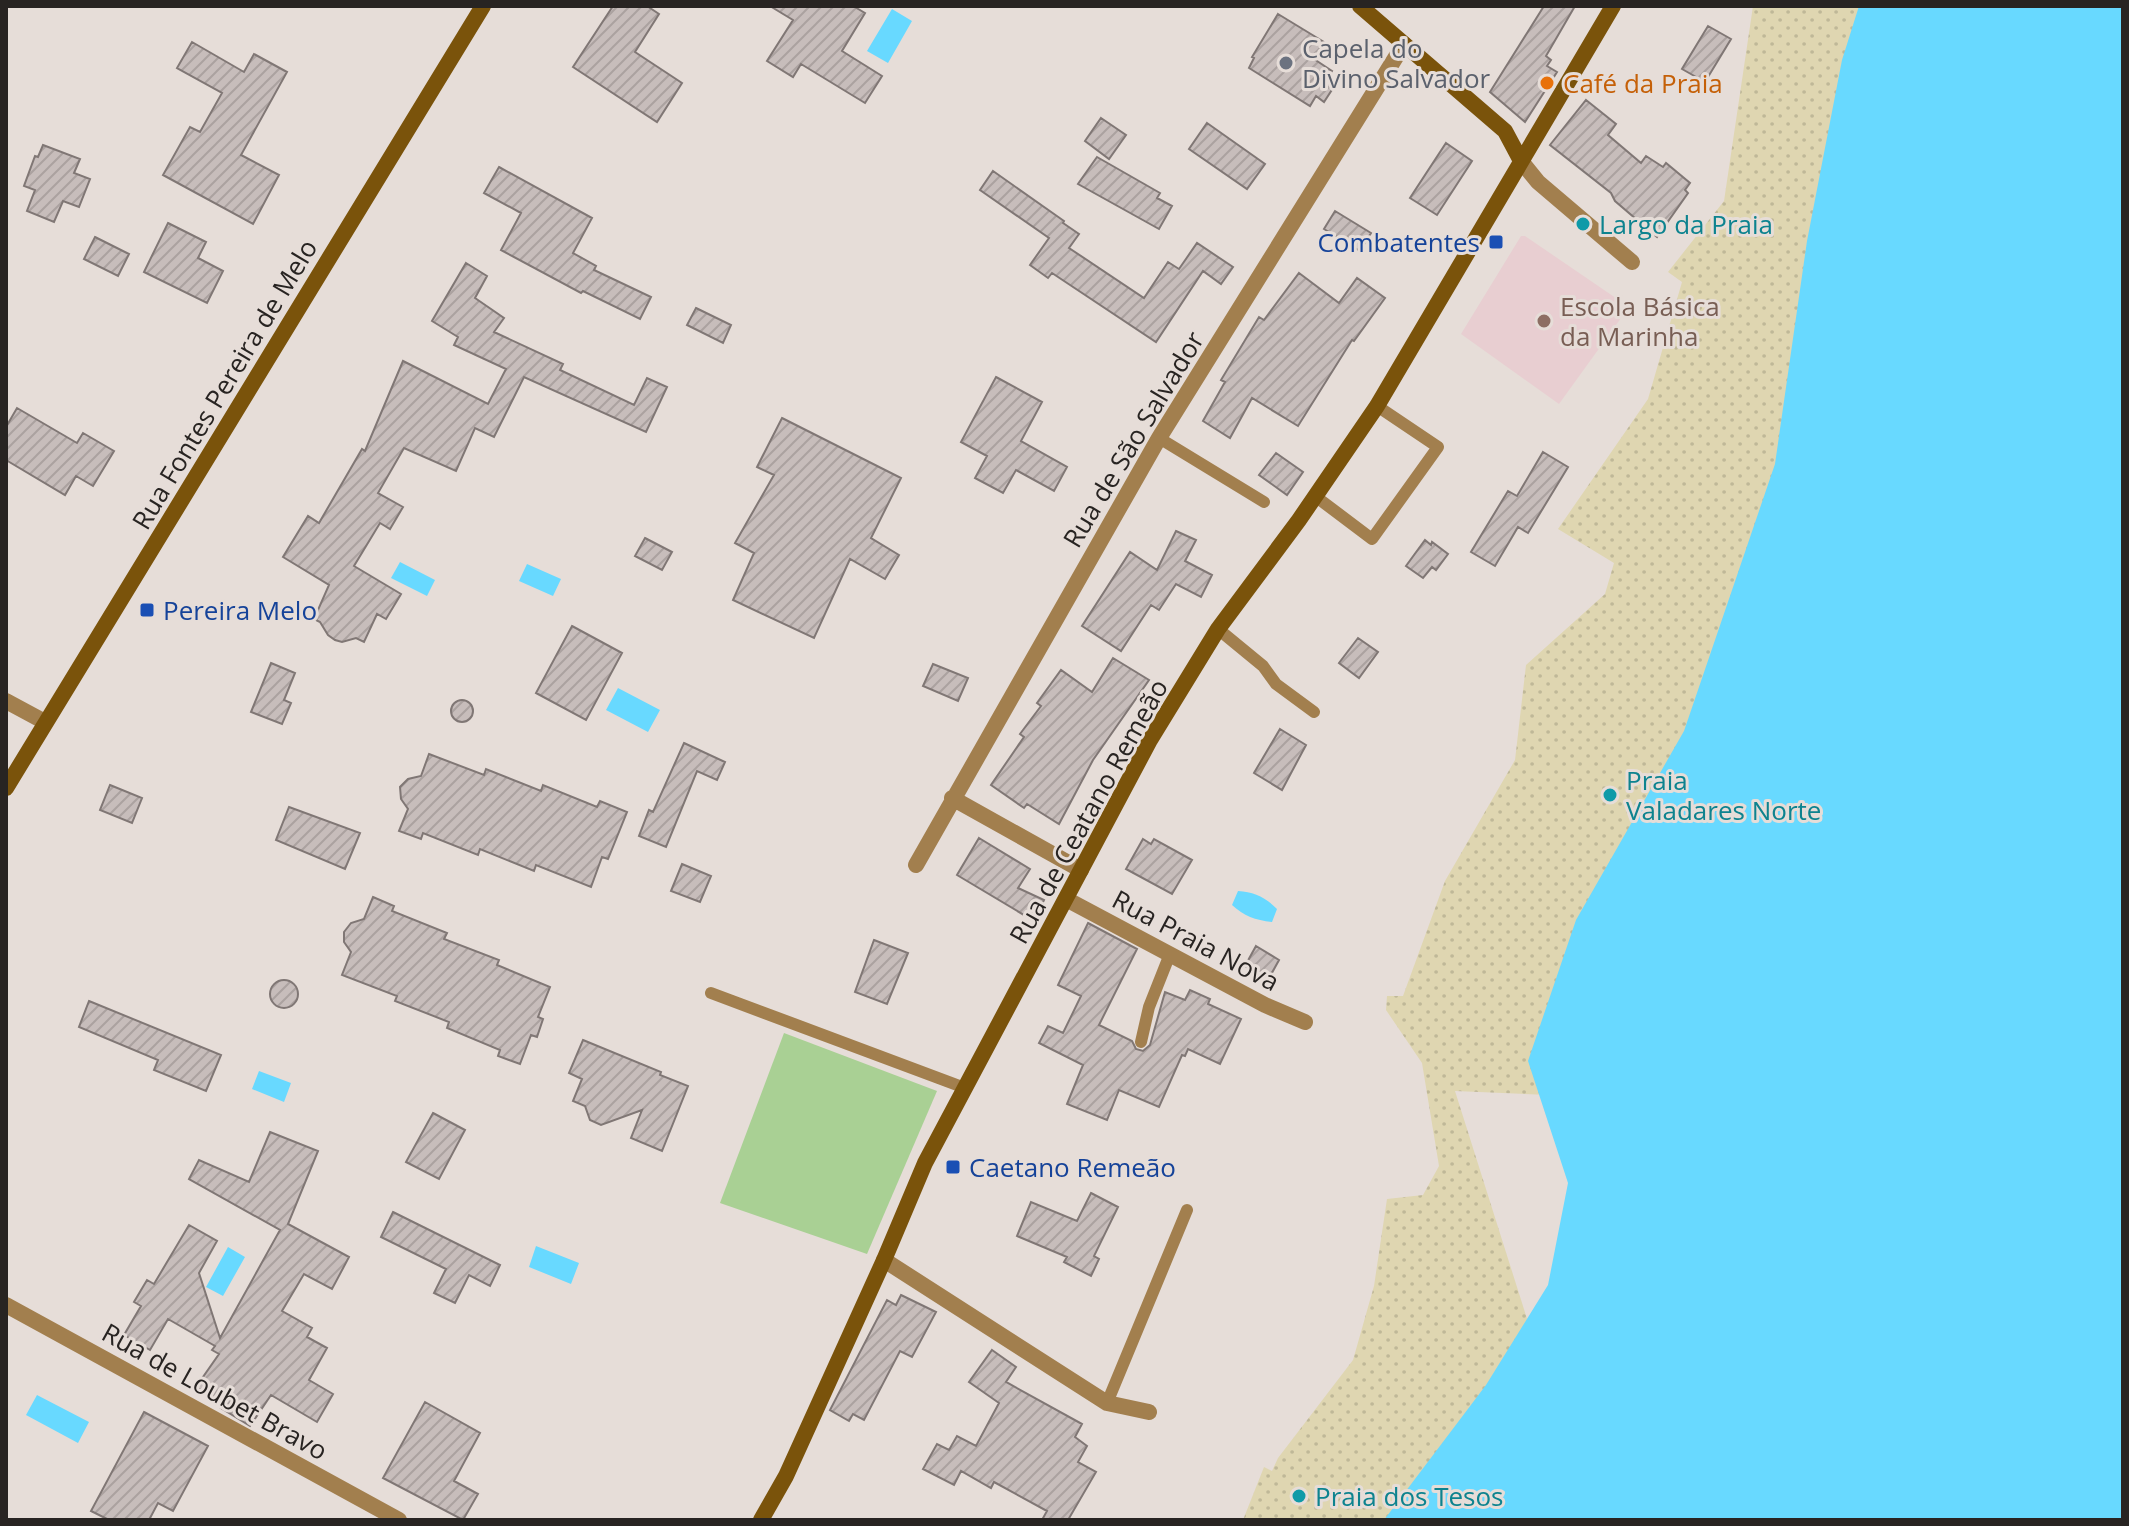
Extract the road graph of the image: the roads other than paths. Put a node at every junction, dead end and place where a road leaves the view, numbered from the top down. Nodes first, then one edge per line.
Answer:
1 (483, 6) edge
2 (1360, 6) edge
3 (1613, 6) edge
4 (1404, 44) junction
5 (1521, 161) junction
6 (1632, 262) dead end
7 (1377, 406) junction
8 (1159, 438) junction
9 (1315, 496) junction
10 (1264, 502) dead end
11 (1218, 629) junction
12 (6, 701) edge
13 (1314, 712) dead end
14 (45, 722) junction
15 (6, 788) edge
16 (952, 798) junction
17 (916, 865) dead end
18 (1081, 870) junction
19 (1066, 899) junction
20 (1170, 954) junction
21 (711, 993) dead end
22 (1305, 1022) dead end
23 (1141, 1042) dead end
24 (965, 1088) junction
25 (1187, 1210) dead end
26 (884, 1260) junction
27 (6, 1305) edge
28 (1107, 1403) junction
29 (1149, 1412) dead end
30 (399, 1520) edge
31 (761, 1520) edge

1 - 14 main road, Rua Fontes Pereira de Melo
2 - 4 main road
3 - 5 main road, Rua de Ceatano Remeão
4 - 5 main road
4 - 8 street, Rua de São Salvador
5 - 6 street
5 - 7 main road, Rua de Ceatano Remeão
7 - 9 main road, Rua de Ceatano Remeão
7 - 9 lane
8 - 10 lane
8 - 16 street, Rua de São Salvador
9 - 11 main road, Rua de Ceatano Remeão
11 - 13 lane
11 - 18 main road, Rua de Ceatano Remeão
12 - 14 street
14 - 15 main road, Rua Fontes Pereira de Melo
16 - 17 street, Rua de São Salvador
16 - 18 street
18 - 19 main road, Rua de Ceatano Remeão
19 - 20 street, Rua Praia Nova
19 - 24 main road, Rua de Ceatano Remeão
20 - 22 street, Rua Praia Nova
20 - 23 lane
21 - 24 lane
24 - 26 main road, Rua de Ceatano Remeão
25 - 28 lane
26 - 28 street
26 - 31 main road, Rua de Ceatano Remeão
27 - 30 street, Rua de Loubet Bravo
28 - 29 street

